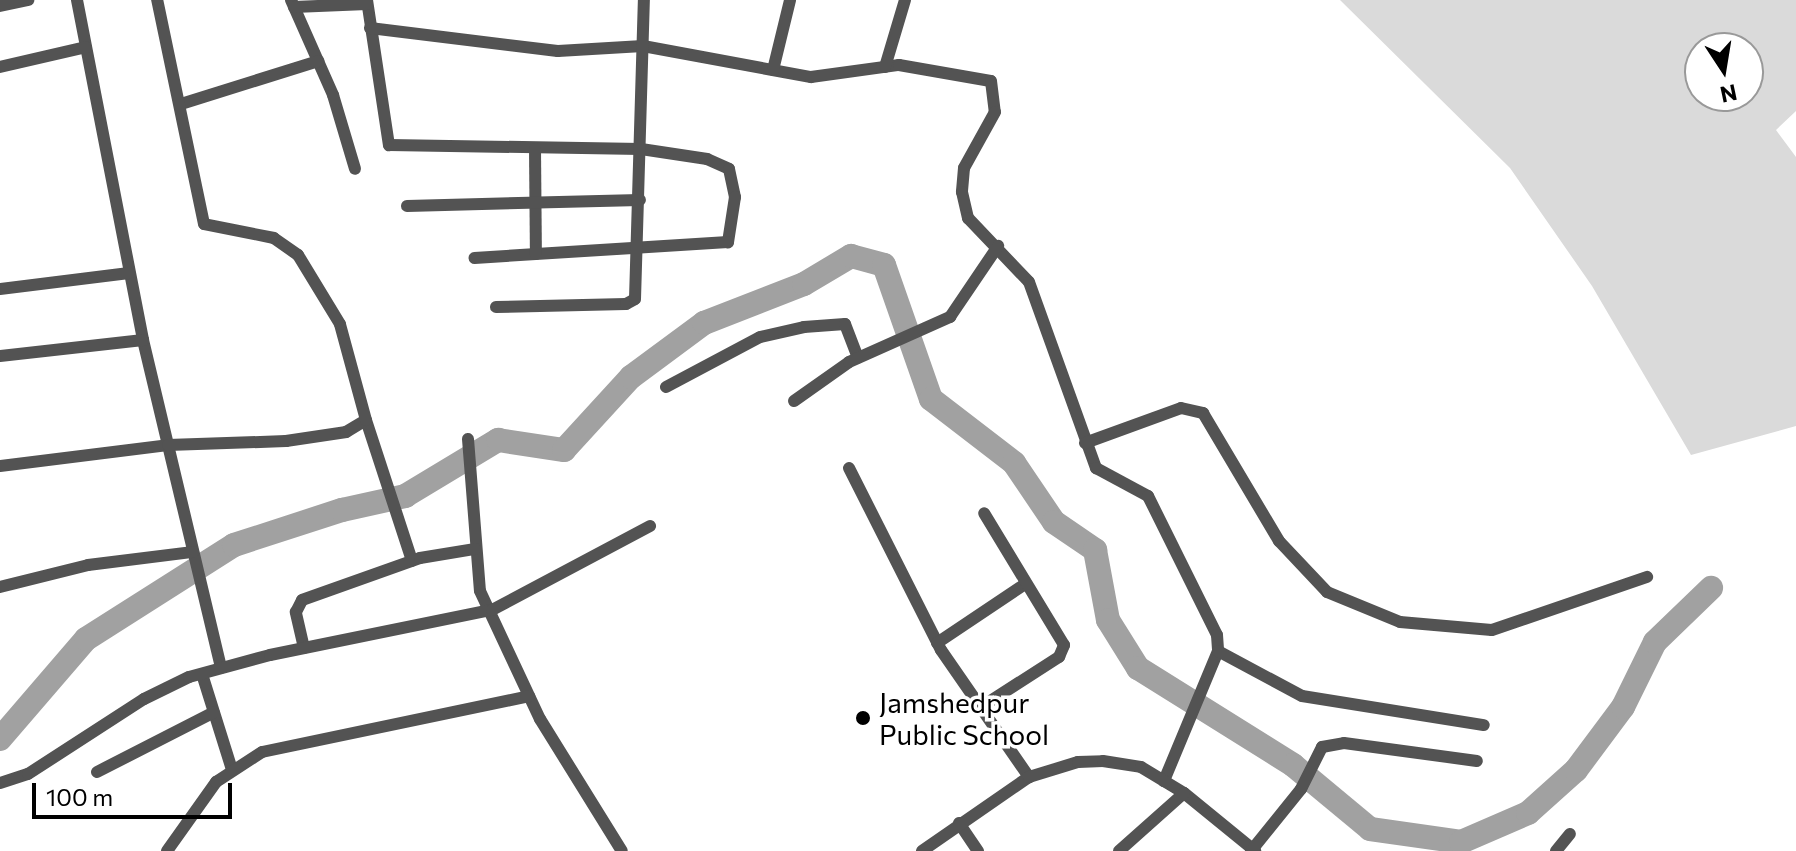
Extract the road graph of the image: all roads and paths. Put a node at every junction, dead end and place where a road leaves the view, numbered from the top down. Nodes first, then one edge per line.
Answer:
1 (28, 0) edge
2 (77, 0) edge
3 (157, 0) edge
4 (644, 0) edge
5 (790, 0) edge
6 (905, 0) edge
7 (367, 2) edge
8 (292, 3) edge
9 (0, 6) edge
10 (370, 28) junction
11 (643, 46) junction
12 (86, 47) junction
13 (318, 61) junction
14 (0, 67) edge
15 (885, 67) junction
16 (773, 70) junction
17 (181, 104) junction
18 (535, 149) junction
19 (641, 149) junction
20 (355, 169) dead end
21 (535, 200) junction
22 (640, 200) junction
23 (407, 206) dead end
24 (998, 246) junction
25 (638, 248) junction
26 (536, 254) junction
27 (475, 258) dead end
28 (129, 273) junction
29 (0, 289) edge
30 (496, 307) dead end
31 (143, 340) junction
32 (0, 356) edge
33 (858, 358) junction
34 (666, 387) dead end
35 (794, 401) dead end
36 (366, 420) junction
37 (468, 439) dead end
38 (1085, 443) junction
39 (168, 445) junction
40 (0, 466) edge
41 (849, 468) dead end
42 (984, 513) dead end
43 (650, 526) dead end
44 (475, 549) junction
45 (194, 556) junction
46 (412, 561) junction
47 (1647, 577) dead end
48 (1025, 584) junction
49 (0, 587) edge
50 (492, 610) junction
51 (937, 643) junction
52 (304, 648) junction
53 (1218, 651) junction
54 (221, 668) junction
55 (202, 674) junction
56 (529, 696) junction
57 (981, 707) junction
58 (214, 712) junction
59 (1484, 725) dead end
60 (1477, 761) dead end
61 (232, 770) junction
62 (97, 772) dead end
63 (1029, 777) junction
64 (1164, 781) junction
65 (0, 783) edge
66 (1184, 793) junction
67 (959, 823) junction
68 (1570, 834) dead end
69 (1253, 850) edge
70 (167, 851) edge
71 (622, 851) edge
72 (922, 851) edge
73 (978, 851) edge
74 (1119, 851) edge
75 (1556, 851) edge

1 - 9 street
2 - 12 street
3 - 17 street
4 - 11 street
5 - 16 street
6 - 15 street
7 - 8 street
7 - 10 street
8 - 13 street
10 - 11 street
10 - 18 street
11 - 16 street
11 - 19 street
12 - 14 street
12 - 28 street
13 - 17 street
13 - 20 street
15 - 16 street
15 - 24 street
17 - 36 street
18 - 19 street
18 - 21 street
19 - 22 street
19 - 25 street
21 - 22 street
21 - 23 street
21 - 26 street
22 - 25 street
24 - 33 street
24 - 38 street
25 - 26 street
25 - 30 street
26 - 27 street
28 - 29 street
28 - 31 street
31 - 32 street
31 - 39 street
33 - 34 street
33 - 35 street
36 - 39 street
36 - 46 street
37 - 44 street
38 - 47 street
38 - 53 street
39 - 40 street
39 - 45 street
41 - 51 street
42 - 48 street
43 - 50 street
44 - 46 street
44 - 50 street
45 - 49 street
45 - 54 street
46 - 52 street
48 - 51 street
48 - 57 street
50 - 52 street
50 - 56 street
51 - 57 street
52 - 54 street
53 - 59 street
53 - 64 street
54 - 55 street
55 - 58 street
55 - 65 street
56 - 61 street
56 - 71 street
57 - 63 street
58 - 61 street
58 - 62 street
60 - 69 street
61 - 70 street
63 - 64 street
63 - 67 street
64 - 66 street
66 - 69 street
66 - 74 street
67 - 72 street
67 - 73 street
68 - 75 street

